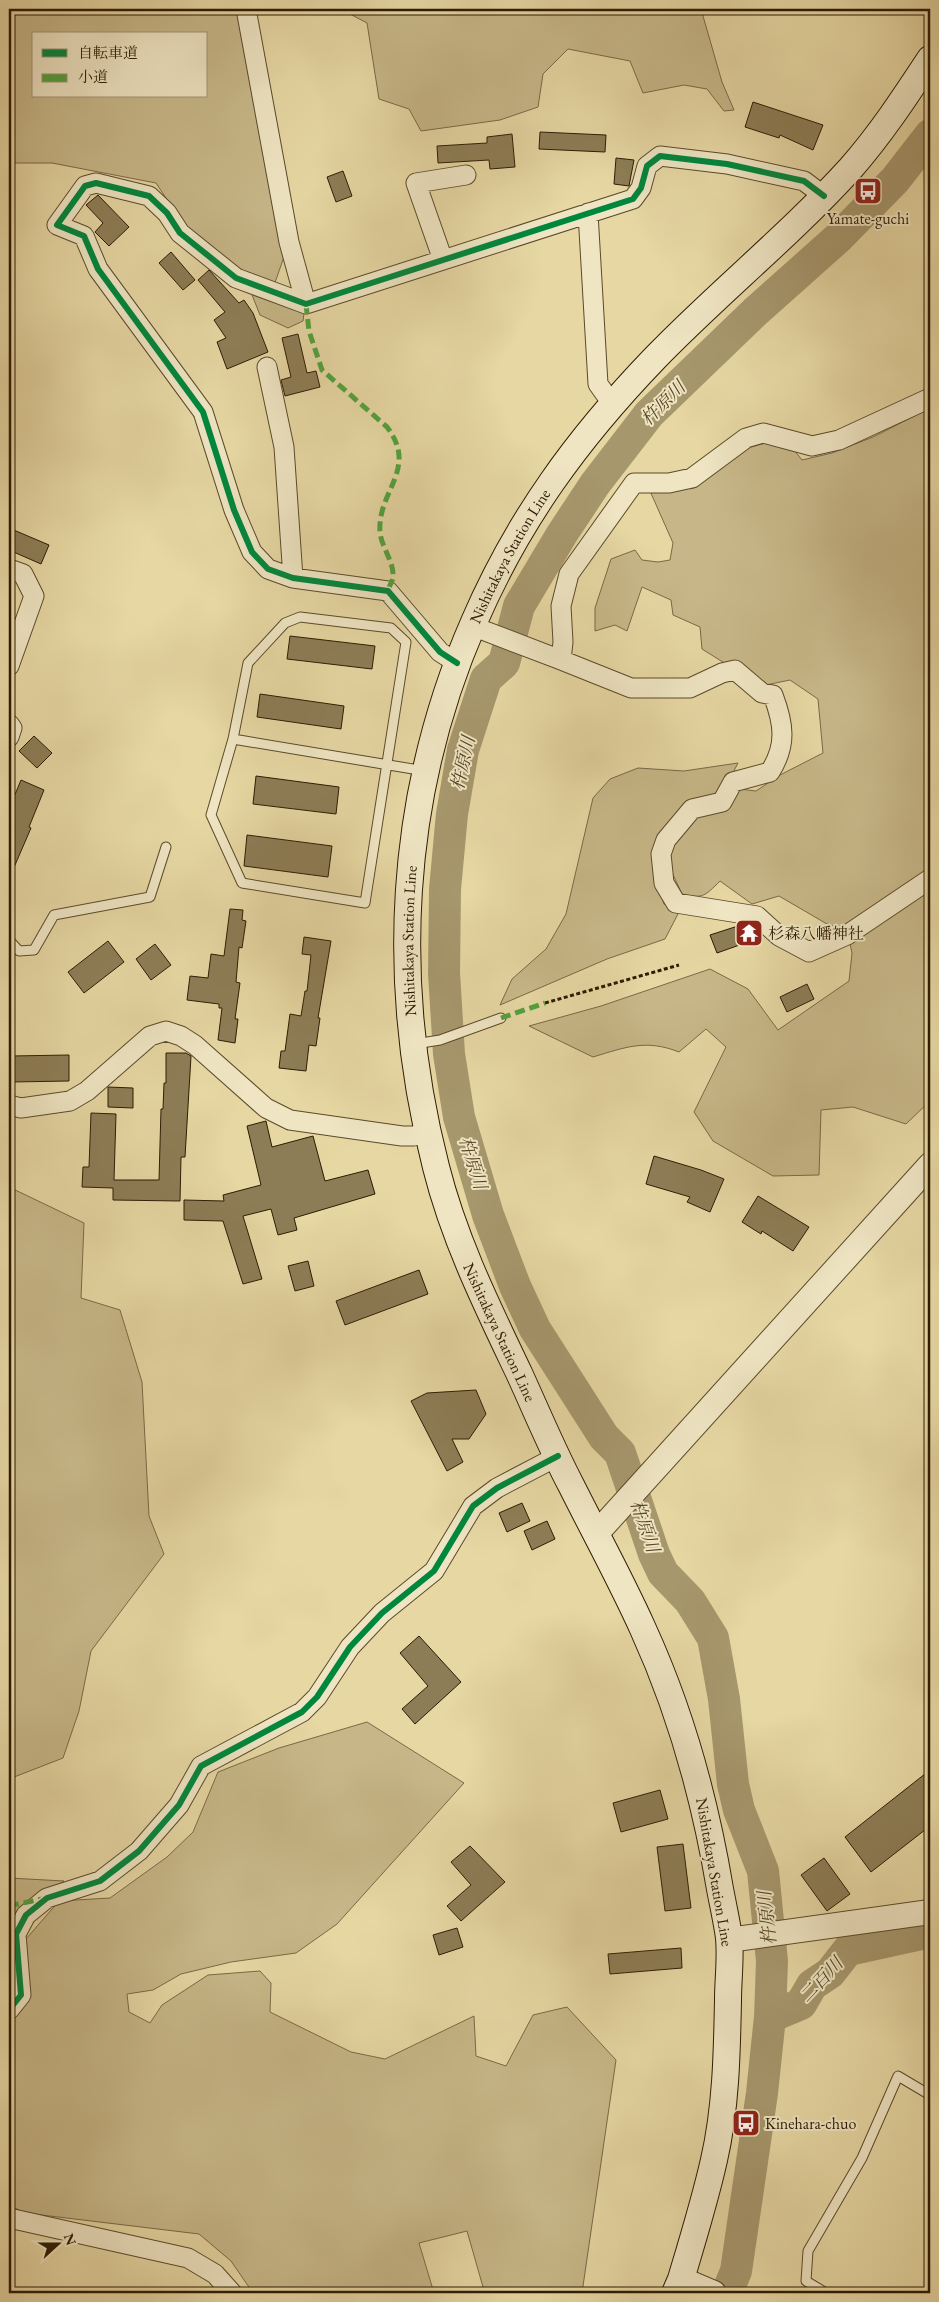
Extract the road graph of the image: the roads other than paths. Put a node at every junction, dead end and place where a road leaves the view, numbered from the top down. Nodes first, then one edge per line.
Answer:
1 (246, 9) edge
2 (930, 59) edge
3 (466, 175) dead end
4 (824, 196) junction
5 (588, 214) junction
6 (443, 260) junction
7 (306, 304) junction
8 (267, 367) dead end
9 (930, 398) edge
10 (613, 405) junction
11 (9, 569) edge
12 (293, 578) junction
13 (472, 626) junction
14 (561, 660) junction
15 (457, 663) junction
16 (9, 666) edge
17 (9, 724) edge
18 (9, 737) edge
19 (233, 739) junction
20 (388, 764) junction
21 (426, 771) junction
22 (166, 847) dead end
23 (930, 879) edge
24 (9, 940) edge
25 (501, 1018) dead end
26 (412, 1044) junction
27 (9, 1105) edge
28 (428, 1132) junction
29 (930, 1165) edge
30 (558, 1456) junction
31 (597, 1533) junction
32 (930, 1912) edge
33 (729, 1940) junction
34 (9, 2010) edge
35 (930, 2095) edge
36 (9, 2218) edge
37 (693, 2289) edge
38 (232, 2293) edge
39 (826, 2293) edge

1 - 7 street
2 - 4 main road, Nishitakaya Station Line
3 - 6 street
4 - 5 street
4 - 10 main road, Nishitakaya Station Line
5 - 6 street
5 - 10 street
6 - 7 street
7 - 12 street
8 - 12 street
9 - 14 street
10 - 13 main road, Nishitakaya Station Line
11 - 16 street
12 - 15 street
13 - 14 street
13 - 15 main road, Nishitakaya Station Line
14 - 23 street
15 - 21 main road, Nishitakaya Station Line
17 - 18 street
19 - 20 lane
19 - 20 lane
19 - 20 lane
20 - 21 lane
21 - 26 main road, Nishitakaya Station Line
22 - 24 lane
25 - 26 lane
26 - 28 main road, Nishitakaya Station Line
27 - 28 street
28 - 30 main road, Nishitakaya Station Line
29 - 31 street
30 - 31 main road, Nishitakaya Station Line
30 - 34 street
31 - 33 main road, Nishitakaya Station Line
32 - 33 street
33 - 37 main road, Nishitakaya Station Line
35 - 39 lane
36 - 38 street

